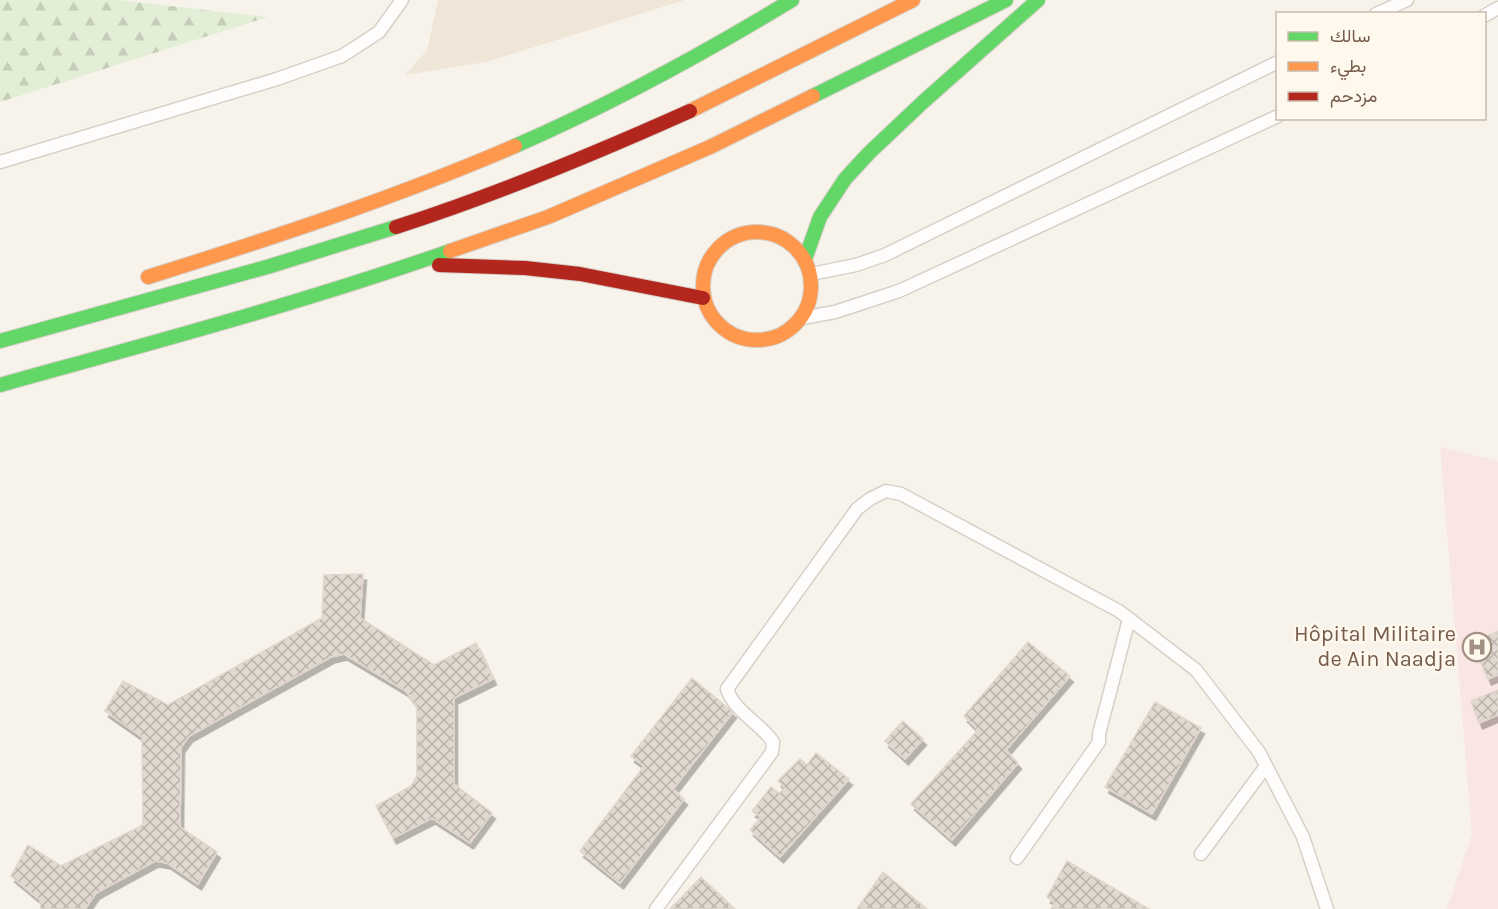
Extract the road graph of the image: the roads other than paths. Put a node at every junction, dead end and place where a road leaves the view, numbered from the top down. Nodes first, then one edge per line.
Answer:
1 (402, 0) edge
2 (792, 0) edge
3 (913, 0) edge
4 (1006, 0) edge
5 (1038, 0) edge
6 (1407, 0) edge
7 (1380, 12) edge
8 (1276, 63) edge
9 (1276, 117) edge
10 (0, 162) edge
11 (805, 259) junction
12 (413, 266) junction
13 (810, 274) junction
14 (132, 282) dead end
15 (703, 298) junction
16 (802, 318) junction
17 (0, 342) edge
18 (0, 385) edge
19 (1130, 619) junction
20 (1266, 766) junction
21 (1201, 854) dead end
22 (1017, 858) dead end
23 (656, 909) edge
24 (1327, 909) edge

1 - 10 lane
2 - 14 highway
3 - 17 highway
4 - 12 highway
5 - 11 highway
6 - 7 lane
8 - 13 lane
9 - 16 lane
11 - 13 highway
11 - 15 highway
12 - 15 highway
12 - 18 highway
13 - 16 highway
15 - 16 highway
19 - 20 lane
19 - 22 lane
19 - 23 lane
20 - 21 lane
20 - 24 lane

